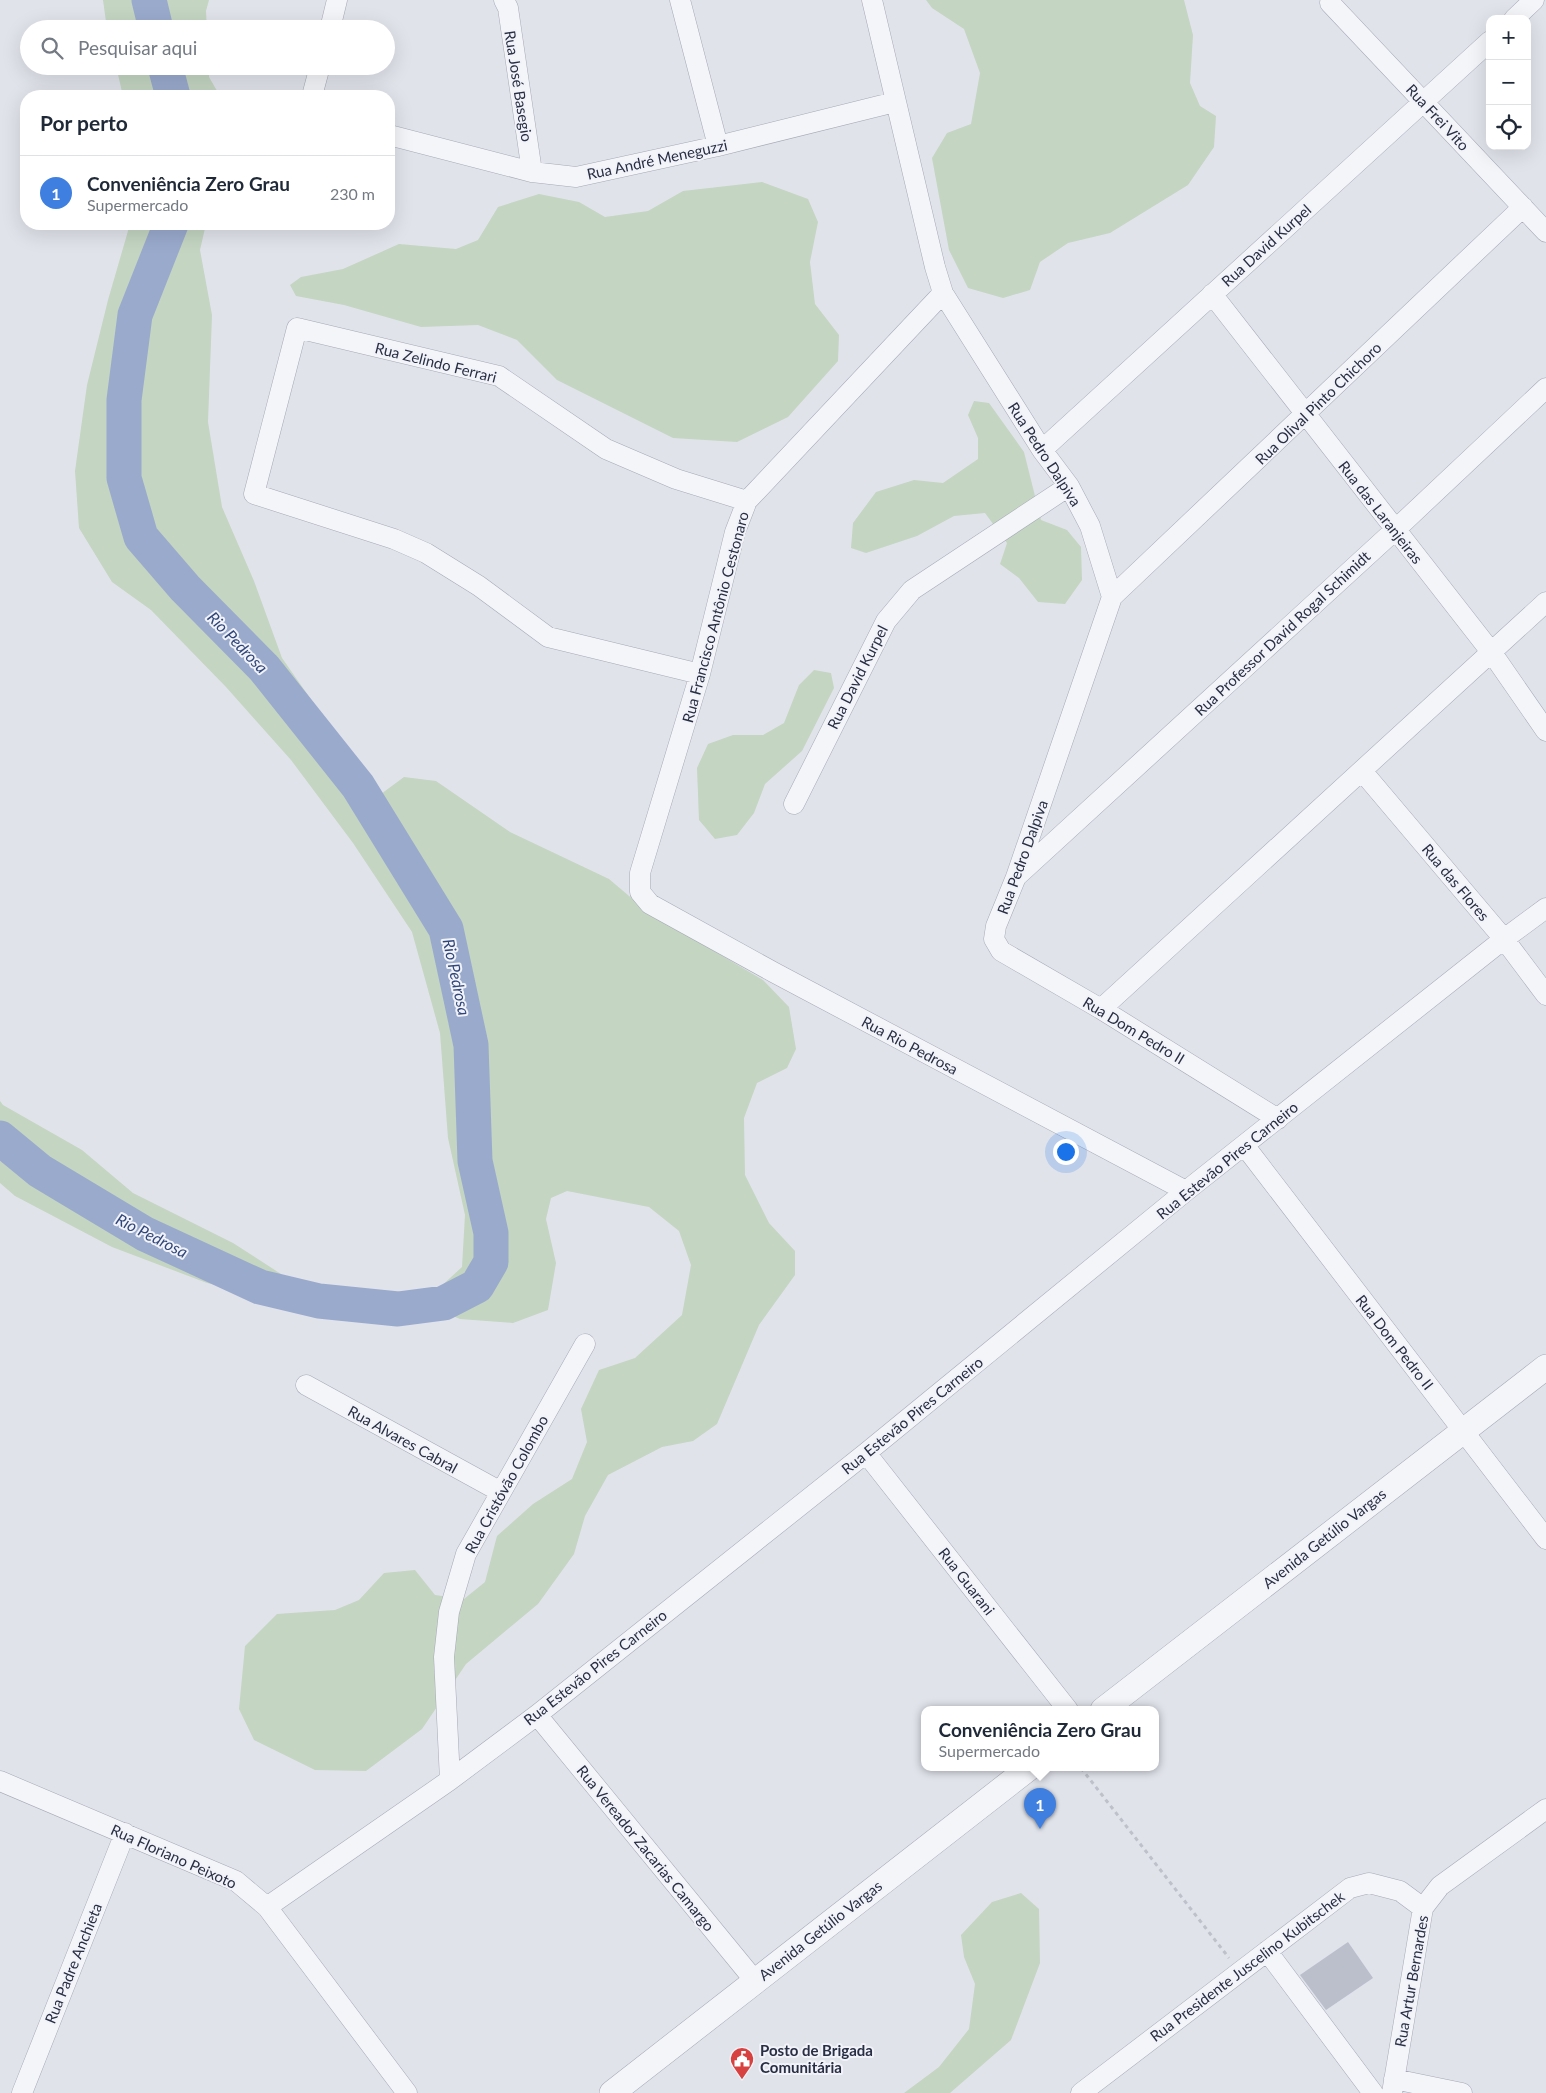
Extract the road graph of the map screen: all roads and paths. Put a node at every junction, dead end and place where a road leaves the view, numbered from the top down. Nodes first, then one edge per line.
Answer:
1 (338, 0) edge
2 (504, 0) edge
3 (680, 0) edge
4 (872, 0) edge
5 (1534, 0) edge
6 (1330, 3) dead end
7 (1518, 15) edge
8 (332, 20) edge
9 (1486, 45) edge
10 (318, 75) edge
11 (314, 90) edge
12 (1423, 101) junction
13 (895, 102) junction
14 (395, 137) edge
15 (718, 146) junction
16 (532, 172) junction
17 (1523, 207) junction
18 (1546, 232) edge
19 (943, 293) junction
20 (1212, 294) junction
21 (1546, 388) edge
22 (1305, 416) junction
23 (1042, 450) junction
24 (1069, 486) junction
25 (747, 502) junction
26 (1395, 530) junction
27 (1112, 597) junction
28 (1546, 602) edge
29 (1492, 653) junction
30 (700, 674) junction
31 (1546, 731) edge
32 (1362, 771) junction
33 (794, 804) dead end
34 (1016, 877) junction
35 (640, 892) joint
36 (1546, 908) edge
37 (994, 939) joint
38 (1504, 939) junction
39 (1546, 995) edge
40 (1102, 1009) junction
41 (1278, 1118) junction
42 (1244, 1146) junction
43 (1186, 1191) junction
44 (585, 1344) dead end
45 (1546, 1367) edge
46 (306, 1385) dead end
47 (1463, 1430) junction
48 (866, 1453) junction
49 (501, 1492) junction
50 (1546, 1539) edge
51 (1065, 1706) edge
52 (1108, 1706) edge
53 (536, 1715) junction
54 (1025, 1771) edge
55 (1083, 1771) edge
56 (450, 1780) junction
57 (0, 1781) edge
58 (1546, 1809) edge
59 (125, 1833) junction
60 (267, 1907) junction
61 (1423, 1908) junction
62 (1268, 1951) junction
63 (1240, 1972) junction
64 (755, 1982) junction
65 (1393, 2086) edge
66 (22, 2093) edge
67 (407, 2093) edge
68 (612, 2093) edge
69 (1081, 2093) edge
70 (1373, 2093) edge
71 (1462, 2093) edge

1 - 8 street
2 - 16 street, Rua José Basegio
3 - 15 street
4 - 13 street, Rua Pedro Dalpiva
5 - 7 street
6 - 12 street, Rua Frei Vito
9 - 12 street, Rua David Kurpel
10 - 11 street
12 - 17 street, Rua Frei Vito
12 - 20 street, Rua David Kurpel
13 - 15 street, Rua André Meneguzzi
13 - 19 street, Rua Pedro Dalpiva
14 - 16 street, Rua André Meneguzzi
15 - 16 street, Rua André Meneguzzi
17 - 18 street, Rua Frei Vito
17 - 22 street, Rua Olival Pinto Chichoro
19 - 23 street, Rua Pedro Dalpiva
19 - 25 street, Rua Francisco Antônio Cestonaro
20 - 22 street, Rua das Laranjeiras
20 - 23 street, Rua David Kurpel
21 - 26 street, Rua Professor David Rogal Schimidt
22 - 26 street, Rua das Laranjeiras
22 - 27 street, Rua Olival Pinto Chichoro
23 - 24 street, Rua Pedro Dalpiva
24 - 27 street, Rua Pedro Dalpiva
24 - 33 street, Rua David Kurpel
25 - 30 street, Rua Francisco Antônio Cestonaro
25 - 30 street, Rua Zelindo Ferrari
26 - 29 street, Rua das Laranjeiras
26 - 34 street, Rua Professor David Rogal Schimidt
27 - 34 street, Rua Pedro Dalpiva
28 - 29 street
29 - 31 street, Rua das Laranjeiras
29 - 32 street
30 - 35 street, Rua Francisco Antônio Cestonaro
32 - 38 street, Rua das Flores
32 - 40 street
34 - 37 street, Rua Pedro Dalpiva
35 - 43 street, Rua Rio Pedrosa
36 - 38 street, Rua Estevão Pires Carneiro
37 - 40 street, Rua Dom Pedro II
38 - 39 street, Rua das Flores
38 - 41 street, Rua Estevão Pires Carneiro
40 - 41 street, Rua Dom Pedro II
41 - 42 street, Rua Estevão Pires Carneiro
42 - 43 street, Rua Estevão Pires Carneiro
42 - 47 street, Rua Dom Pedro II
43 - 48 street, Rua Estevão Pires Carneiro
44 - 49 street, Rua Cristóvão Colombo
45 - 47 street, Avenida Getúlio Vargas
46 - 49 street, Rua Alvares Cabral
47 - 50 street, Rua Dom Pedro II
47 - 52 street, Avenida Getúlio Vargas
48 - 51 street, Rua Guarani
48 - 53 street, Rua Estevão Pires Carneiro
49 - 56 street, Rua Cristóvão Colombo
53 - 56 street, Rua Estevão Pires Carneiro
53 - 64 street, Rua Vereador Zacarias Camargo
54 - 64 street, Avenida Getúlio Vargas
55 - 63 path
56 - 60 street, Rua Estevão Pires Carneiro
57 - 59 street, Rua Floriano Peixoto
58 - 61 street, Rua Artur Bernardes
59 - 60 street, Rua Floriano Peixoto
59 - 66 street, Rua Padre Anchieta
60 - 67 street, Rua Floriano Peixoto
61 - 62 street, Rua Presidente Juscelino Kubitschek
61 - 65 street, Rua Artur Bernardes
62 - 63 street, Rua Presidente Juscelino Kubitschek
62 - 70 street
63 - 69 street, Rua Presidente Juscelino Kubitschek
64 - 68 street, Avenida Getúlio Vargas
65 - 71 street

